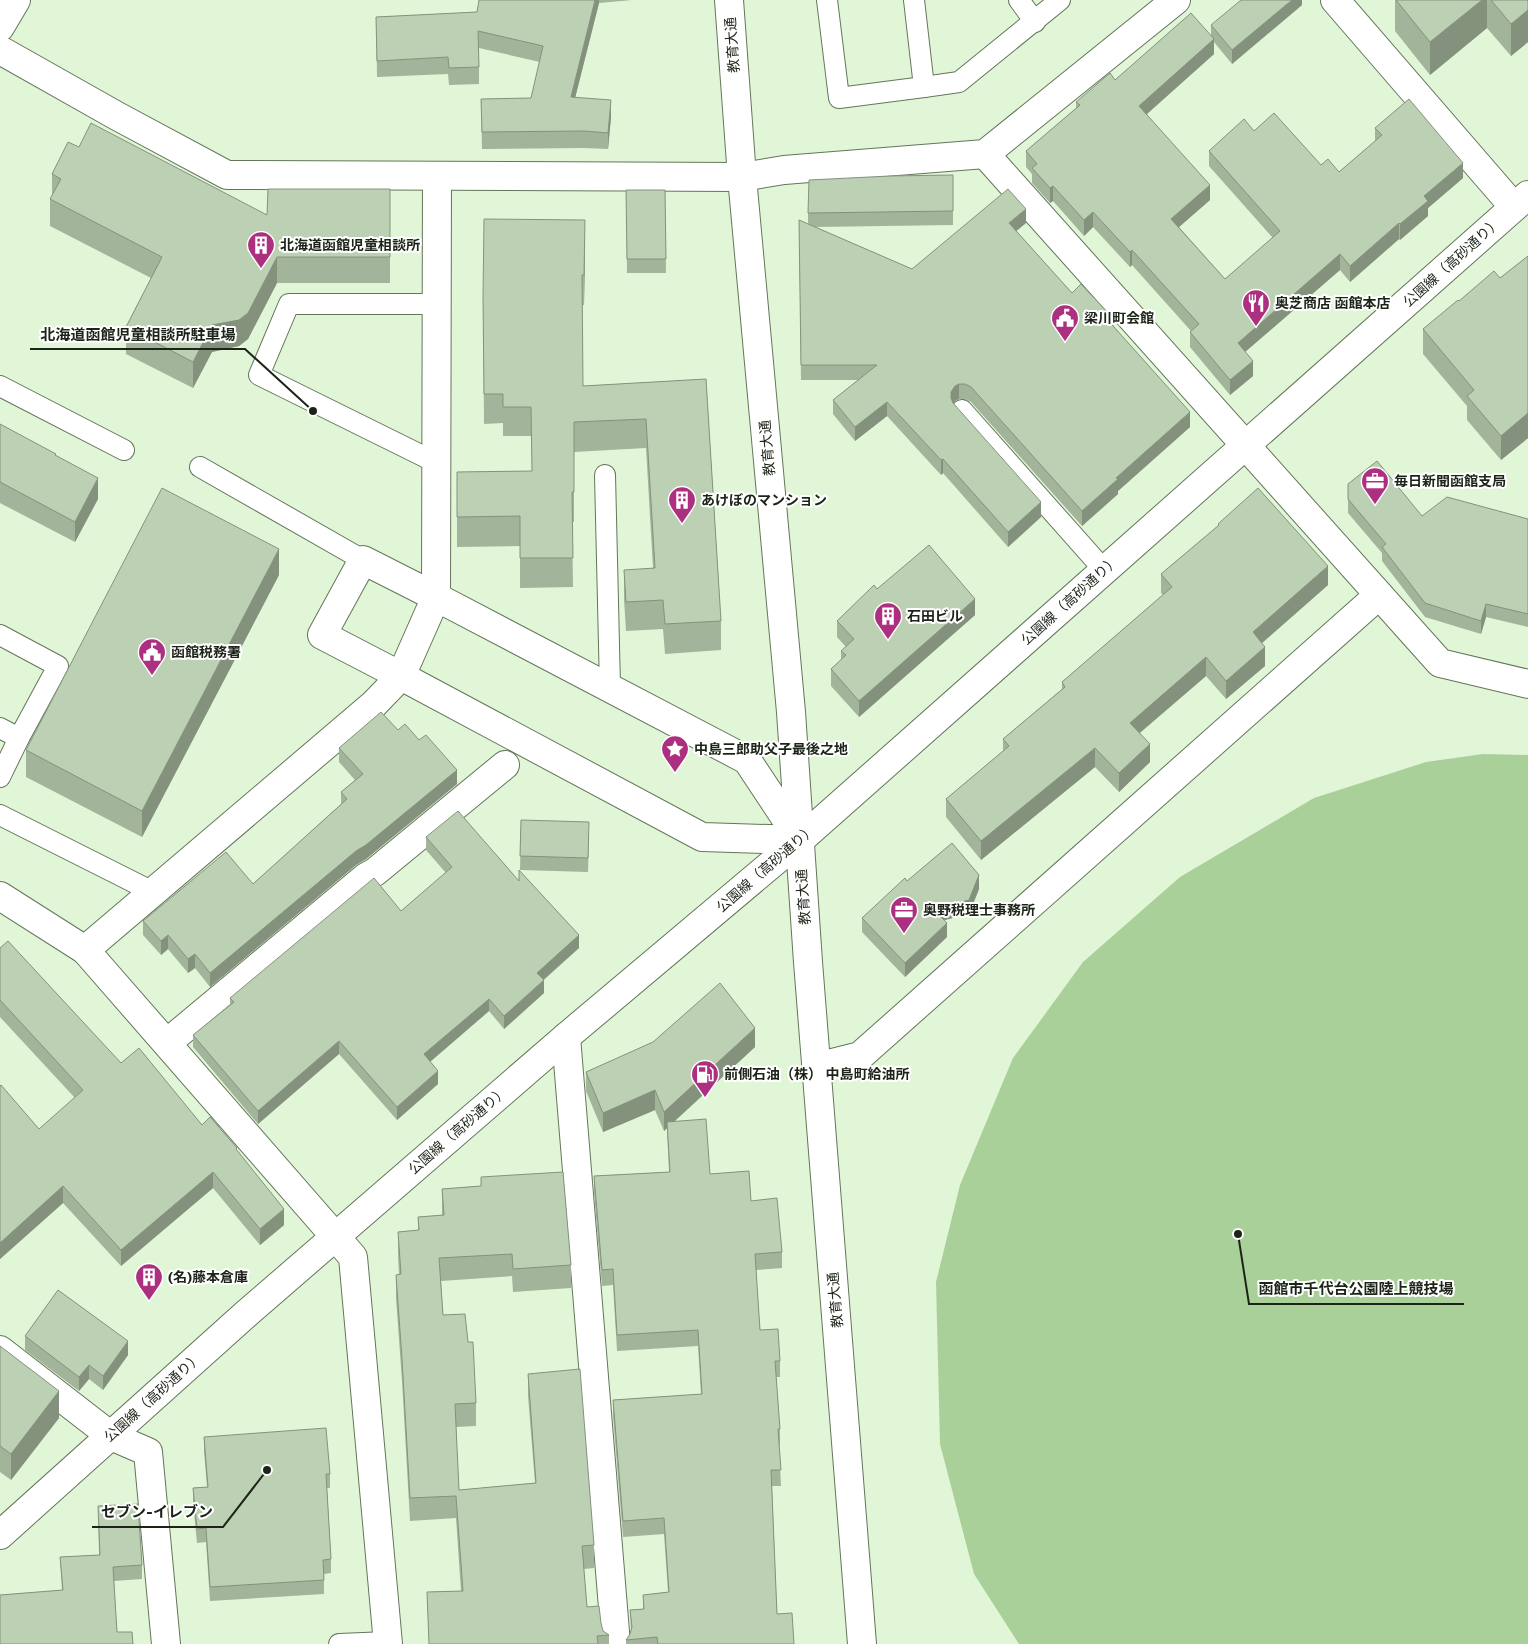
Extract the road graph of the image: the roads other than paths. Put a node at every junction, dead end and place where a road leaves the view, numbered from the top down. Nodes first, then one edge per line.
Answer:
1 (16, 0) edge
2 (729, 0) edge
3 (827, 0) edge
4 (914, 0) edge
5 (1019, 0) edge
6 (1060, 0) edge
7 (1176, 0) edge
8 (1336, 0) edge
9 (1034, 22) junction
10 (0, 27) edge
11 (0, 50) edge
12 (924, 87) junction
13 (985, 154) junction
14 (437, 177) junction
15 (742, 177) junction
16 (1521, 201) edge
17 (436, 304) junction
18 (0, 386) edge
19 (962, 410) edge
20 (1246, 444) junction
21 (124, 450) dead end
22 (437, 463) junction
23 (200, 468) dead end
24 (605, 475) dead end
25 (363, 560) junction
26 (1104, 570) junction
27 (1379, 596) junction
28 (436, 597) junction
29 (0, 635) edge
30 (401, 676) junction
31 (1528, 684) edge
32 (610, 687) junction
33 (0, 728) edge
34 (19, 738) junction
35 (505, 765) dead end
36 (0, 777) edge
37 (0, 815) edge
38 (800, 840) junction
39 (153, 892) junction
40 (0, 896) edge
41 (85, 950) junction
42 (566, 1037) junction
43 (167, 1043) junction
44 (816, 1067) junction
45 (335, 1237) junction
46 (0, 1350) edge
47 (111, 1436) junction
48 (0, 1535) edge
49 (388, 1643) edge
50 (166, 1644) edge
51 (339, 1644) edge
52 (616, 1644) edge
53 (862, 1644) edge

1 - 10 street
2 - 15 street, 教育大通
3 - 12 lane
4 - 12 lane
5 - 9 lane
6 - 9 lane
7 - 13 street
8 - 16 street
9 - 12 lane
11 - 14 street
13 - 15 street
13 - 20 street
14 - 15 street
14 - 17 street
15 - 38 street, 教育大通
16 - 20 street, 公園線（高砂通り）
17 - 22 street
17 - 22 lane
18 - 21 lane
19 - 26 lane
20 - 26 street, 公園線（高砂通り）
20 - 27 street
22 - 28 street
23 - 25 lane
24 - 32 lane
25 - 28 street
25 - 30 street
26 - 38 street, 公園線（高砂通り）
27 - 31 street
27 - 44 street
28 - 30 street
28 - 32 street
29 - 34 lane
30 - 38 street
30 - 39 street
32 - 38 street
33 - 34 lane
34 - 36 lane
35 - 43 street
37 - 39 lane
38 - 42 street, 公園線（高砂通り）
38 - 44 street, 教育大通
39 - 41 street
40 - 41 street
41 - 43 street
42 - 45 street, 公園線（高砂通り）
42 - 52 street
43 - 45 street
44 - 53 street, 教育大通
45 - 47 street, 公園線（高砂通り）
45 - 49 street
46 - 47 street
47 - 48 street, 公園線（高砂通り）
47 - 50 street
49 - 51 lane

